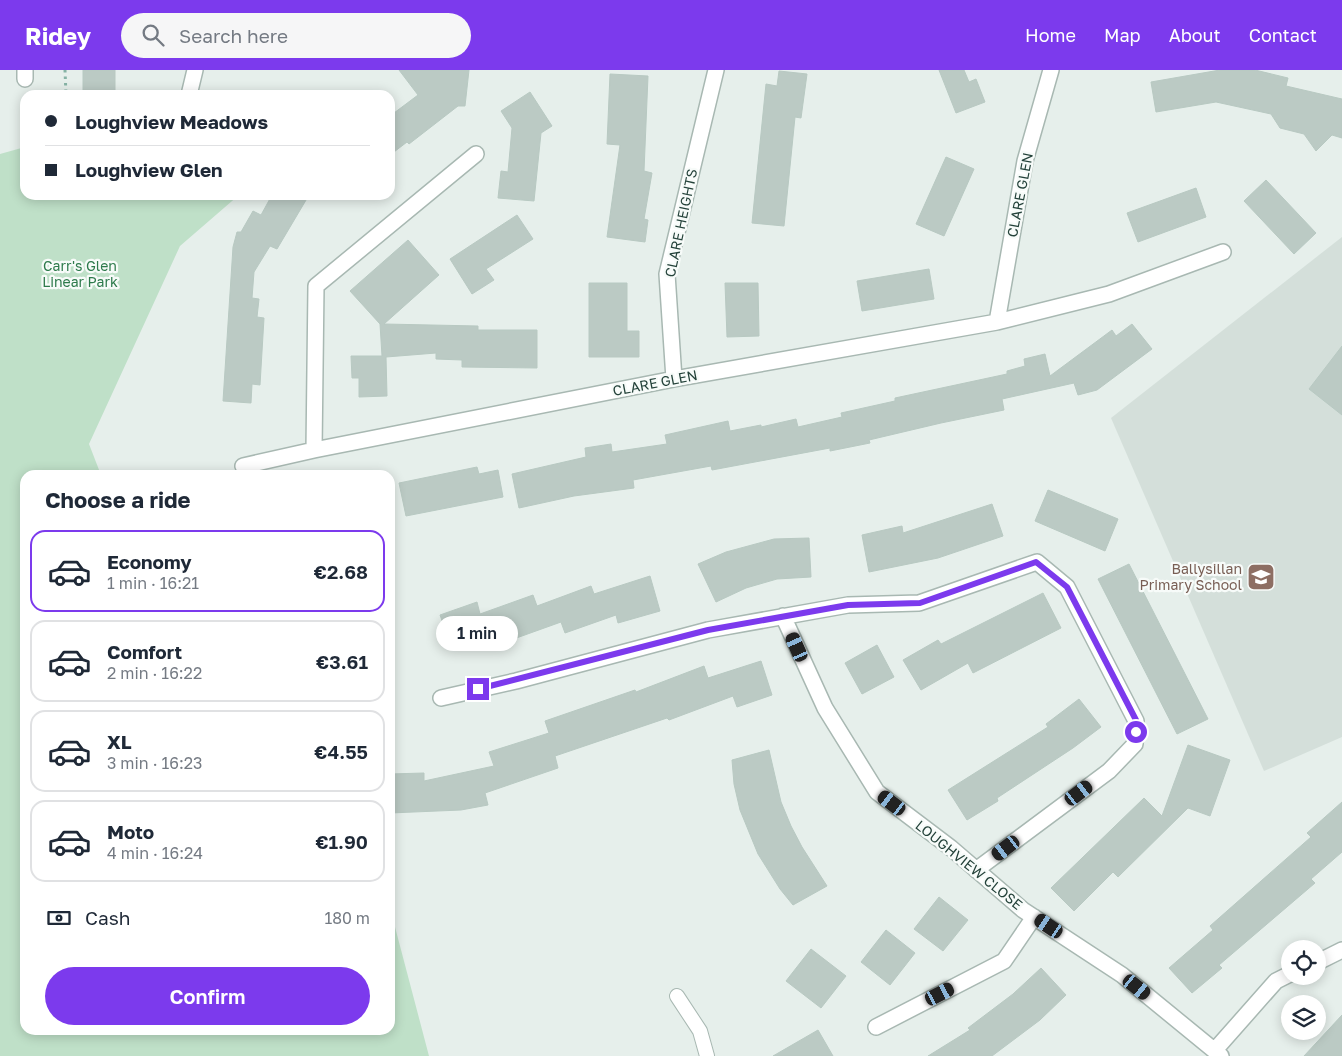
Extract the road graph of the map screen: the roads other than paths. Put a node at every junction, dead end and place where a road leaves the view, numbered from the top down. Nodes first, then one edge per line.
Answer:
1 (195, 70) edge
2 (716, 70) edge
3 (1051, 70) edge
4 (191, 90) edge
5 (476, 154) dead end
6 (1223, 252) dead end
7 (997, 322) junction
8 (674, 379) junction
9 (314, 450) junction
10 (243, 466) dead end
11 (783, 616) junction
12 (441, 698) dead end
13 (976, 870) junction
14 (1034, 917) junction
15 (1342, 950) edge
16 (1326, 958) edge
17 (1281, 978) edge
18 (677, 996) dead end
19 (876, 1026) dead end
20 (1218, 1053) edge
21 (708, 1056) edge

1 - 4 street
2 - 8 street, CLARE HEIGHTS
3 - 7 street, CLARE GLEN
5 - 9 street
6 - 7 street, CLARE GLEN
7 - 8 street, CLARE GLEN
8 - 9 street, CLARE GLEN
9 - 10 street, CLARE GLEN
11 - 12 street
11 - 13 street, LOUGHVIEW CLOSE
11 - 13 street
13 - 14 street, LOUGHVIEW CLOSE
14 - 19 street
14 - 20 street, LOUGHVIEW CLOSE
15 - 16 street
17 - 20 street
18 - 21 lane

